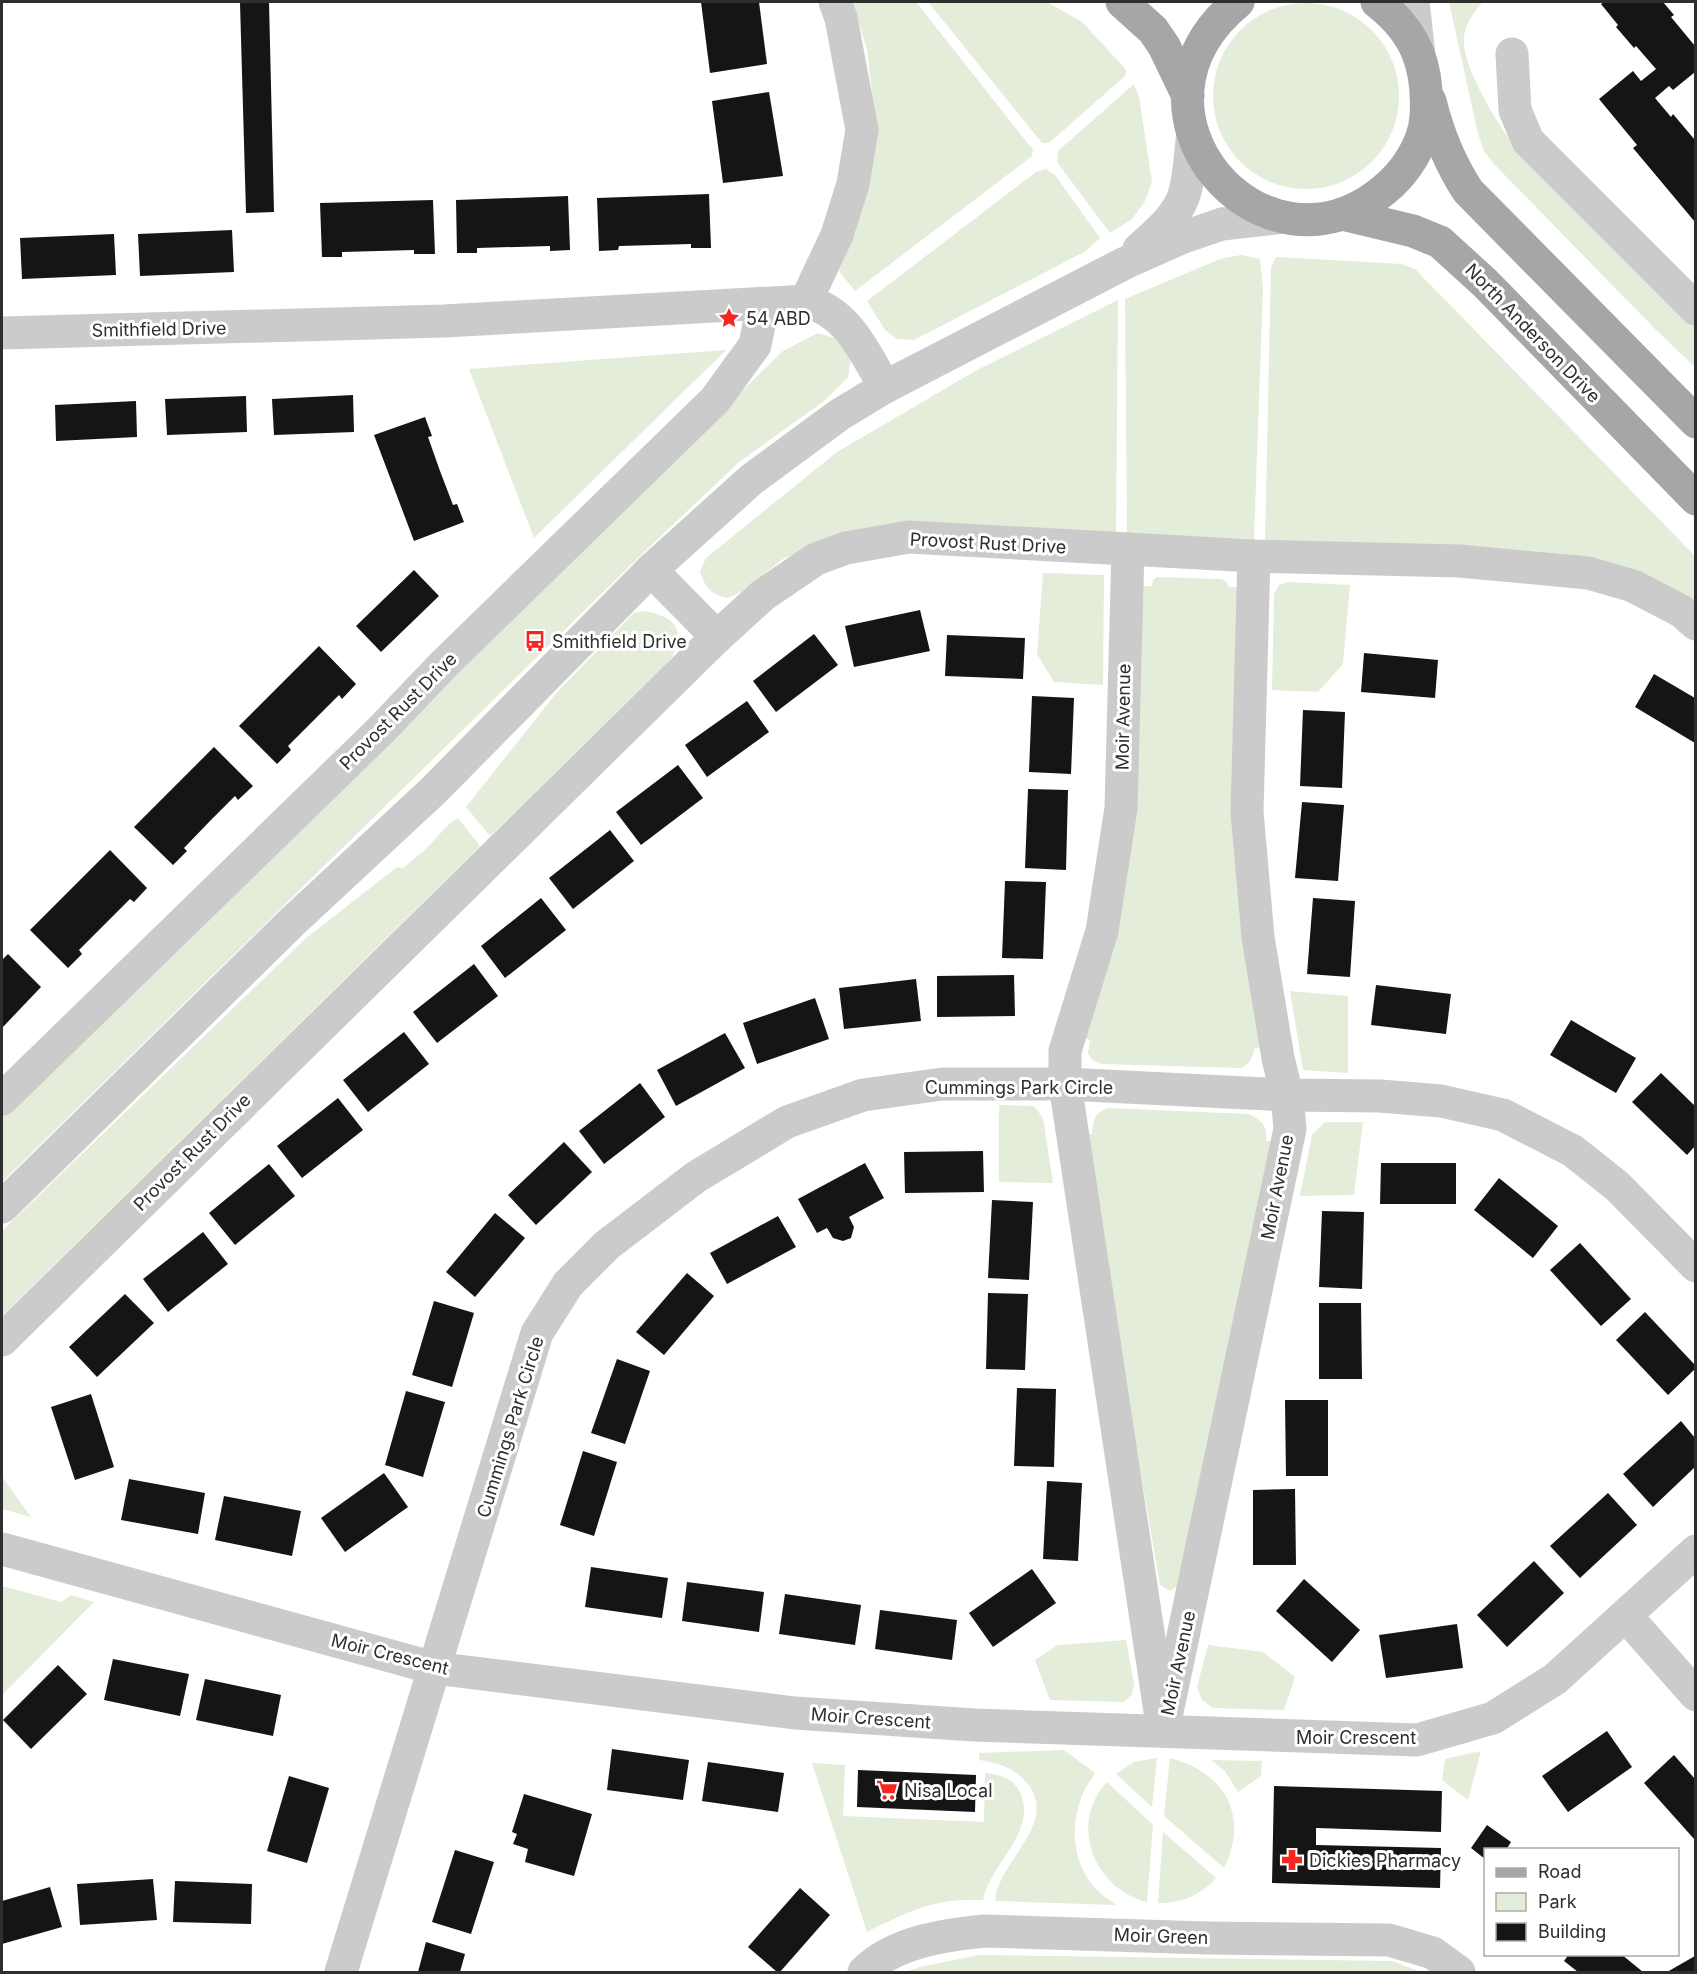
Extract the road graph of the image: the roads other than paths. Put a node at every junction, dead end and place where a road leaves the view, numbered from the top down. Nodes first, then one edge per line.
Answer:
1 (835, 2) edge
2 (1122, 2) edge
3 (1238, 2) edge
4 (1377, 2) edge
5 (1413, 2) edge
6 (1512, 54) dead end
7 (1419, 55) junction
8 (1427, 90) junction
9 (1188, 96) junction
10 (1193, 134) junction
11 (1342, 214) junction
12 (1284, 217) junction
13 (1125, 263) junction
14 (806, 301) junction
15 (763, 304) junction
16 (1695, 309) edge
17 (2, 333) edge
18 (885, 387) junction
19 (1695, 422) edge
20 (1695, 499) edge
21 (1128, 549) junction
22 (1254, 556) junction
23 (651, 570) junction
24 (1695, 624) edge
25 (717, 638) junction
26 (1065, 1084) junction
27 (1287, 1095) junction
28 (2, 1099) edge
29 (2, 1207) edge
30 (1695, 1266) edge
31 (2, 1340) edge
32 (2, 1549) edge
33 (1695, 1551) edge
34 (1626, 1616) junction
35 (434, 1668) junction
36 (1695, 1695) edge
37 (1163, 1731) junction
38 (341, 1972) edge
39 (864, 1972) edge
40 (1459, 1972) edge

1 - 14 street
2 - 9 main road
3 - 9 main road
4 - 7 main road
5 - 7 street
6 - 16 street
7 - 8 main road
8 - 11 main road
8 - 19 main road
9 - 10 main road
10 - 12 main road
10 - 13 street
11 - 12 main road
11 - 20 main road, North Anderson Drive
12 - 13 street
13 - 18 street
14 - 15 street, Smithfield Drive
14 - 18 street, Smithfield Drive
15 - 17 street, Smithfield Drive
15 - 28 street, Provost Rust Drive
18 - 23 street
21 - 22 street, Provost Rust Drive
21 - 25 street, Provost Rust Drive
21 - 26 street, Moir Avenue
22 - 24 street
22 - 27 street, Moir Avenue
23 - 25 street
23 - 29 street
25 - 31 street, Provost Rust Drive
26 - 27 street, Cummings Park Circle
26 - 35 street, Cummings Park Circle
26 - 37 street, Moir Avenue
27 - 30 street, Cummings Park Circle
27 - 37 street, Moir Avenue
32 - 35 street, Moir Crescent
33 - 34 street, Moir Crescent
34 - 36 street
34 - 37 street, Moir Crescent
35 - 37 street, Moir Crescent
35 - 38 street, Cummings Park Circle
39 - 40 street, Moir Green

